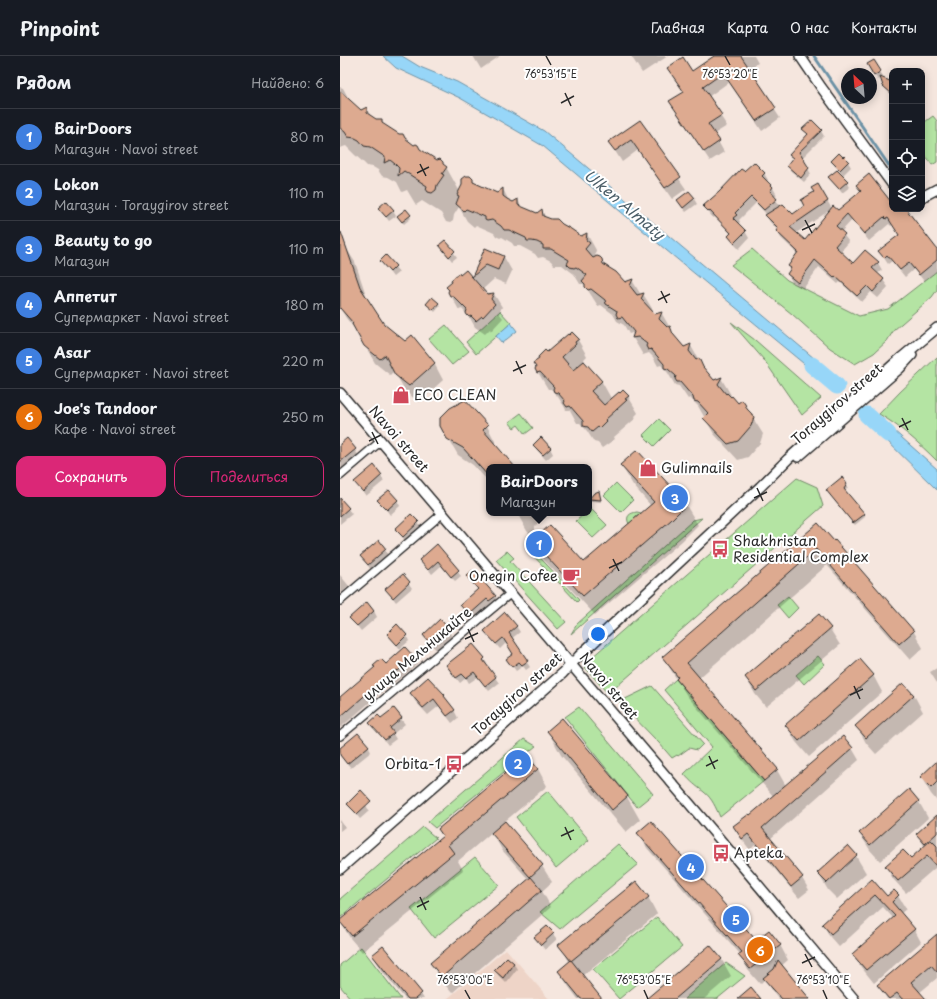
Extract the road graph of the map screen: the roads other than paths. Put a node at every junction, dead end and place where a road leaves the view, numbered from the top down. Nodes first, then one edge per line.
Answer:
1 (800, 56) edge
2 (889, 180) edge
3 (937, 189) edge
4 (925, 195) edge
5 (934, 333) edge
6 (340, 393) edge
7 (382, 441) junction
8 (340, 476) edge
9 (443, 512) junction
10 (511, 593) junction
11 (340, 601) edge
12 (572, 665) junction
13 (340, 736) edge
14 (340, 869) edge
15 (854, 999) edge

1 - 2 street
3 - 4 street
5 - 12 street, Toraygirov street
6 - 7 street, Navoi street
7 - 8 street
7 - 9 street, Navoi street
9 - 10 street, Navoi street
9 - 11 street
10 - 12 street, Navoi street
10 - 13 street, улица Мельникайте
12 - 14 street, Toraygirov street
12 - 15 street, Navoi street

